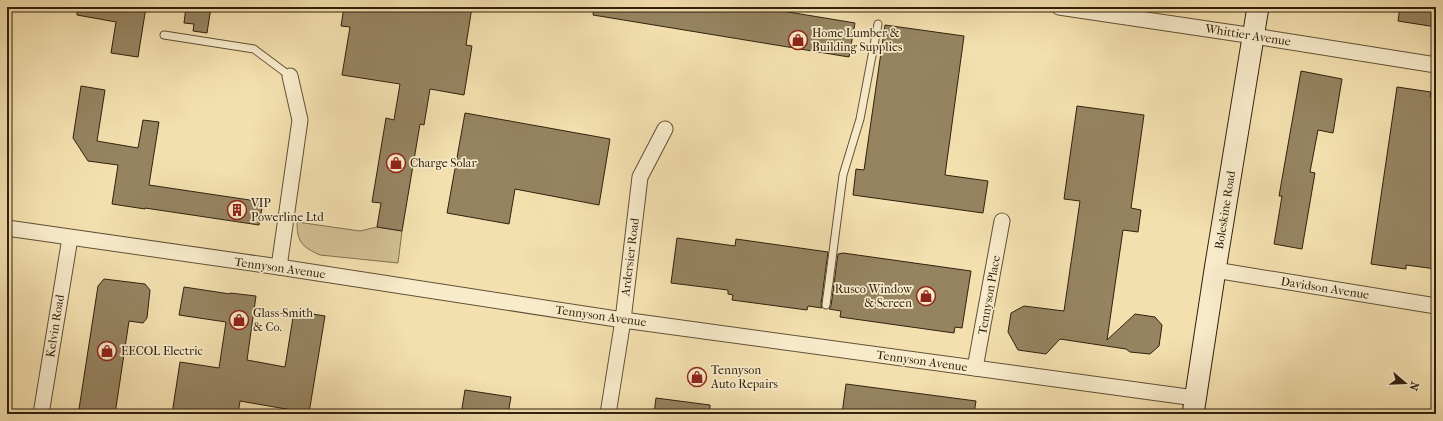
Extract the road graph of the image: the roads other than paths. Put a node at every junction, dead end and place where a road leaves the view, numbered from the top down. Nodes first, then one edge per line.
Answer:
1 (1059, 7) edge
2 (1258, 7) edge
3 (878, 24) dead end
4 (164, 35) dead end
5 (1254, 36) junction
6 (1436, 65) edge
7 (290, 76) joint
8 (665, 129) dead end
9 (1002, 221) dead end
10 (7, 228) edge
11 (70, 238) junction
12 (279, 268) junction
13 (1215, 270) junction
14 (826, 305) dead end
15 (1436, 306) edge
16 (623, 320) junction
17 (975, 368) junction
18 (1194, 406) edge
19 (41, 414) edge
20 (608, 414) edge

1 - 5 street, Whittier Avenue
2 - 5 main road, Boleskine Road
3 - 14 lane
4 - 7 lane
5 - 6 street, Whittier Avenue
5 - 13 main road, Boleskine Road
7 - 12 street
8 - 16 street, Ardersier Road
9 - 17 street, Tennyson Place
10 - 11 street, Tennyson Avenue
11 - 12 street, Tennyson Avenue
11 - 19 street, Kelvin Road
12 - 16 street, Tennyson Avenue
13 - 15 street, Davidson Avenue
13 - 18 main road, Boleskine Road
16 - 17 street, Tennyson Avenue
16 - 20 street, Ardersier Road
17 - 18 street, Tennyson Avenue

